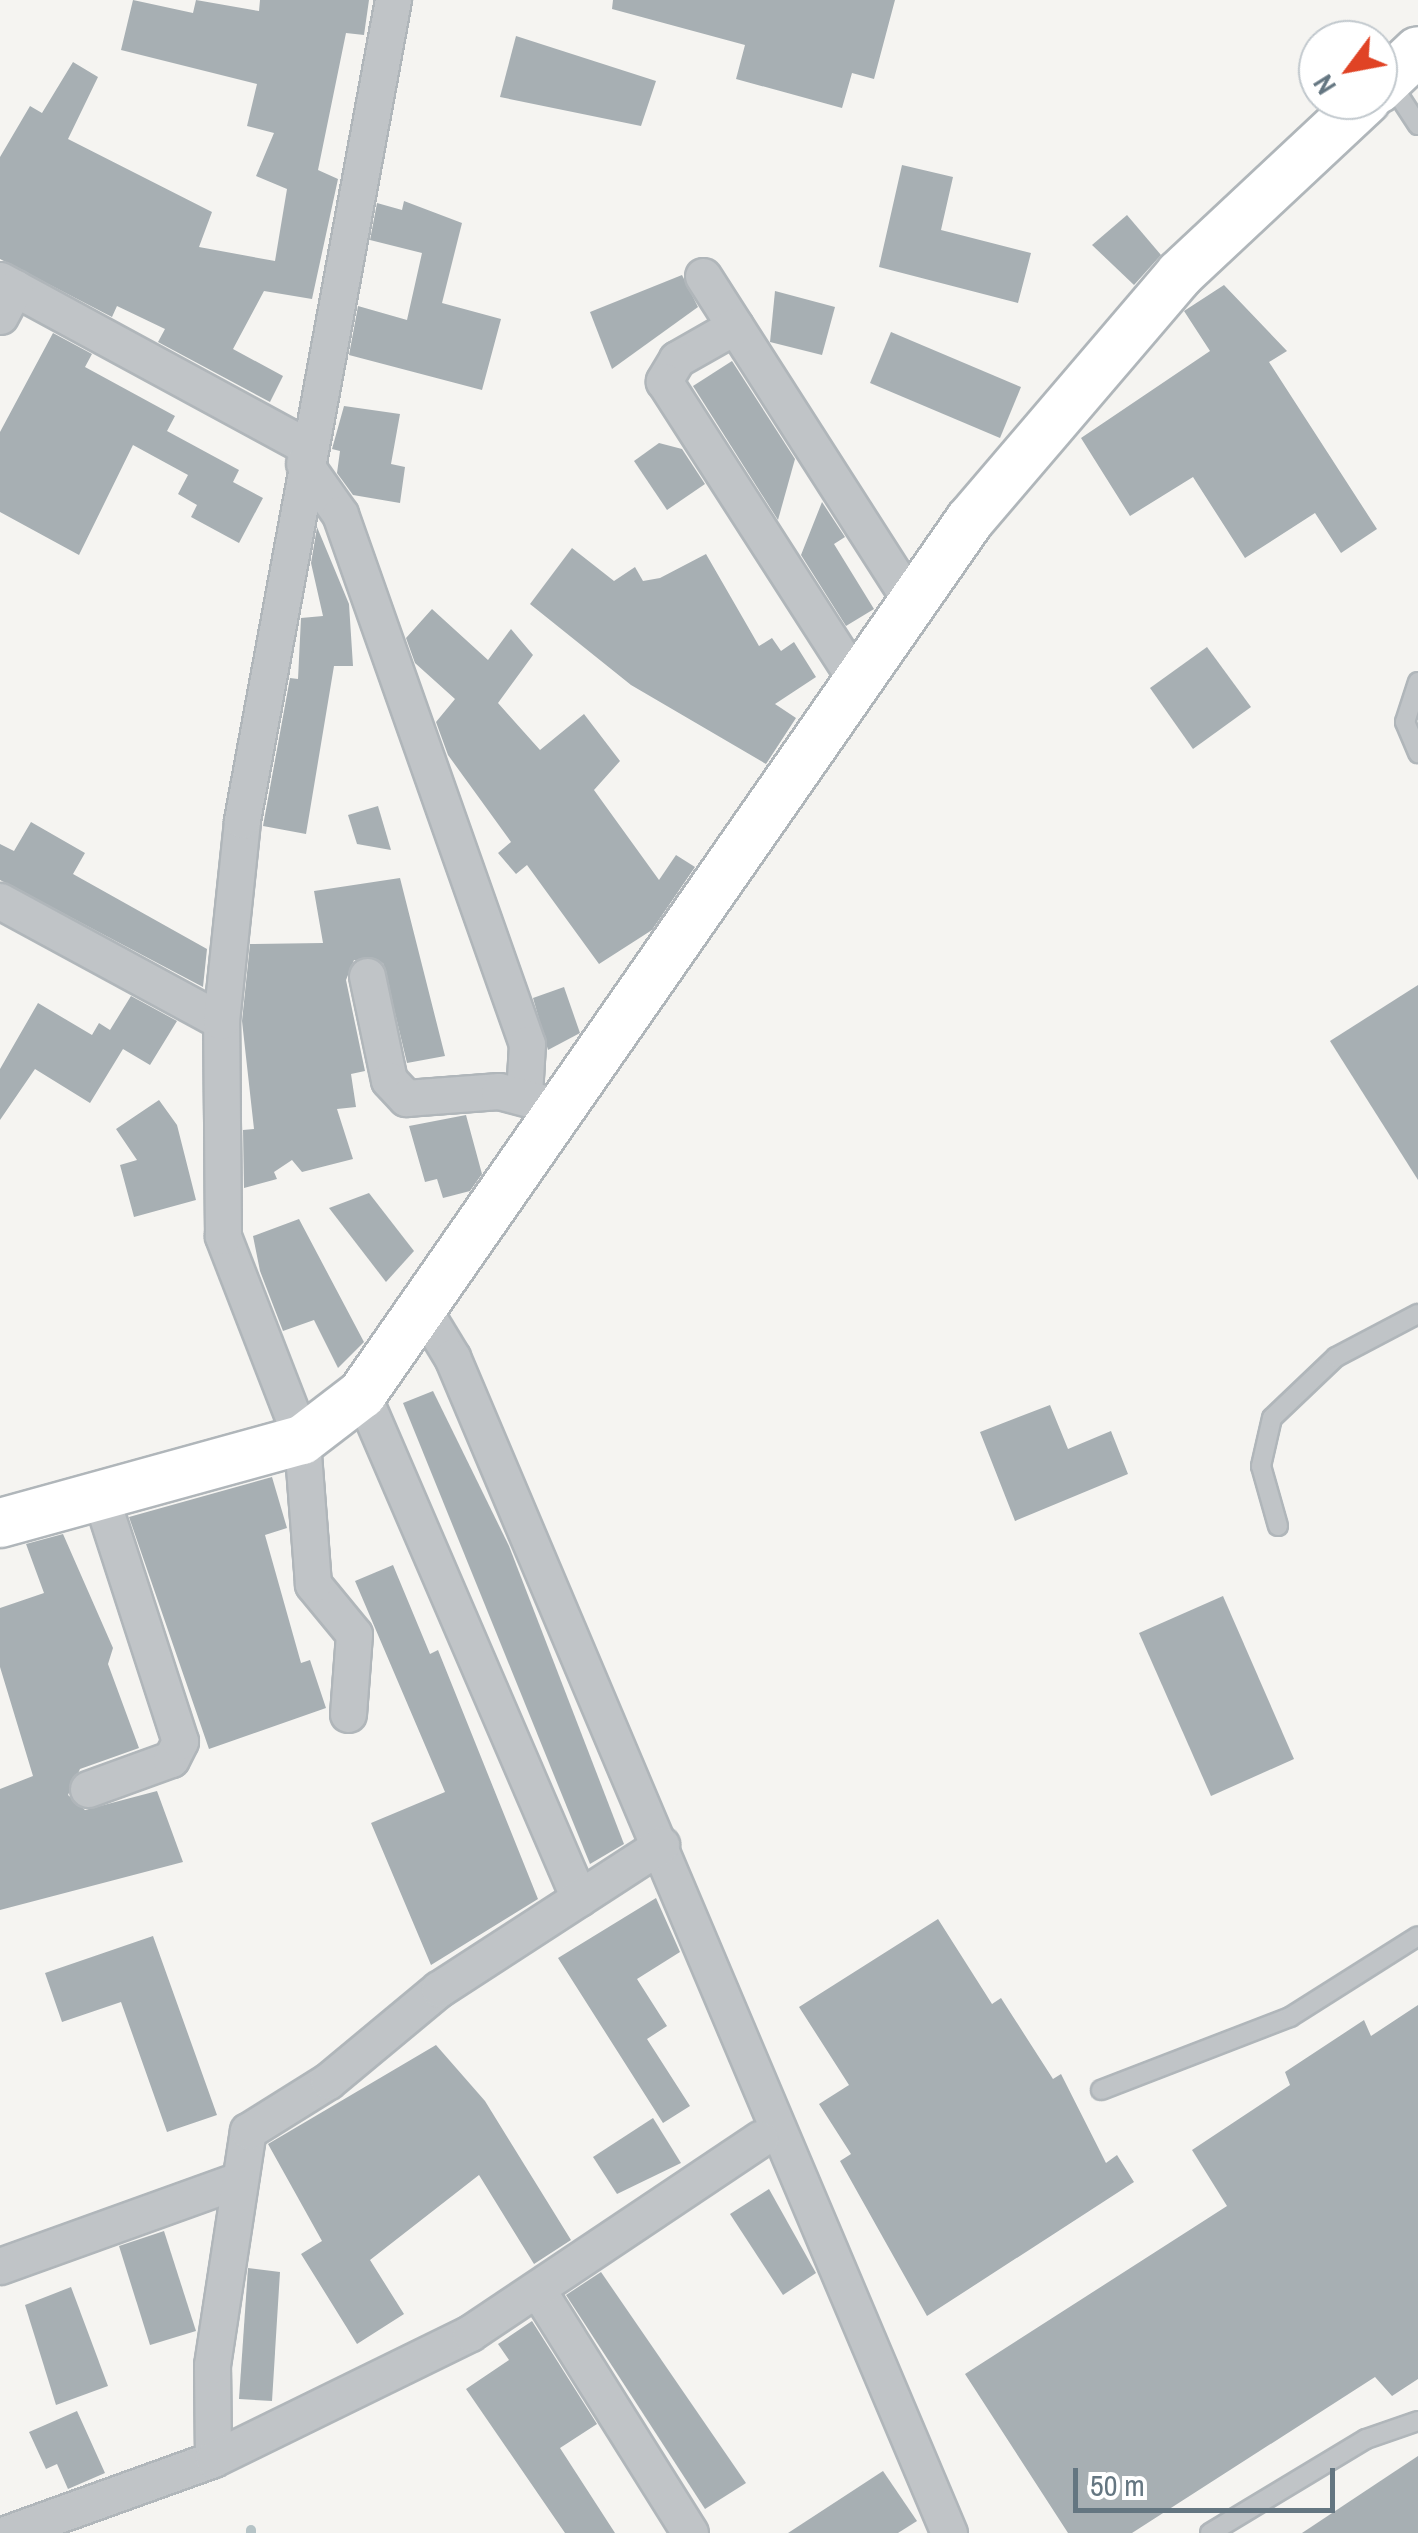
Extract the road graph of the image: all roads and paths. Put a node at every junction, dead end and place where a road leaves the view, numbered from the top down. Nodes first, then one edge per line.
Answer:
1 (393, 0) edge
2 (1398, 95) edge
3 (1345, 120) edge
4 (1418, 125) edge
5 (702, 276) dead end
6 (5, 295) edge
7 (735, 326) junction
8 (305, 454) junction
9 (910, 600) junction
10 (856, 679) junction
11 (1418, 682) edge
12 (1418, 753) edge
13 (0, 900) edge
14 (367, 976) dead end
15 (221, 1021) junction
16 (543, 1104) junction
17 (424, 1311) junction
18 (1418, 1314) edge
19 (362, 1394) junction
20 (302, 1440) junction
21 (100, 1492) junction
22 (0, 1523) edge
23 (1278, 1526) dead end
24 (348, 1714) dead end
25 (88, 1790) dead end
26 (661, 1844) junction
27 (578, 1898) junction
28 (1418, 1936) edge
29 (1101, 2090) dead end
30 (760, 2139) dead end
31 (236, 2181) junction
32 (0, 2266) edge
33 (538, 2292) junction
34 (1418, 2421) edge
35 (213, 2459) junction
36 (8, 2533) edge
37 (690, 2533) edge
38 (949, 2533) edge
39 (1210, 2533) edge

1 - 8 street
2 - 4 lane
3 - 9 street
5 - 7 street
6 - 8 street
7 - 9 street
7 - 10 street
8 - 15 street
8 - 16 street
9 - 10 street
10 - 16 street
11 - 12 lane
13 - 15 street
14 - 16 street
15 - 20 street
16 - 17 street
17 - 19 street
17 - 26 street
18 - 23 lane
19 - 20 street
19 - 27 street
20 - 21 street
20 - 24 street
21 - 22 street
21 - 25 street
26 - 27 street
26 - 38 street
27 - 31 street
28 - 29 lane
30 - 33 street
31 - 32 street
31 - 35 street
33 - 35 street
33 - 37 street
34 - 39 lane
35 - 36 street

